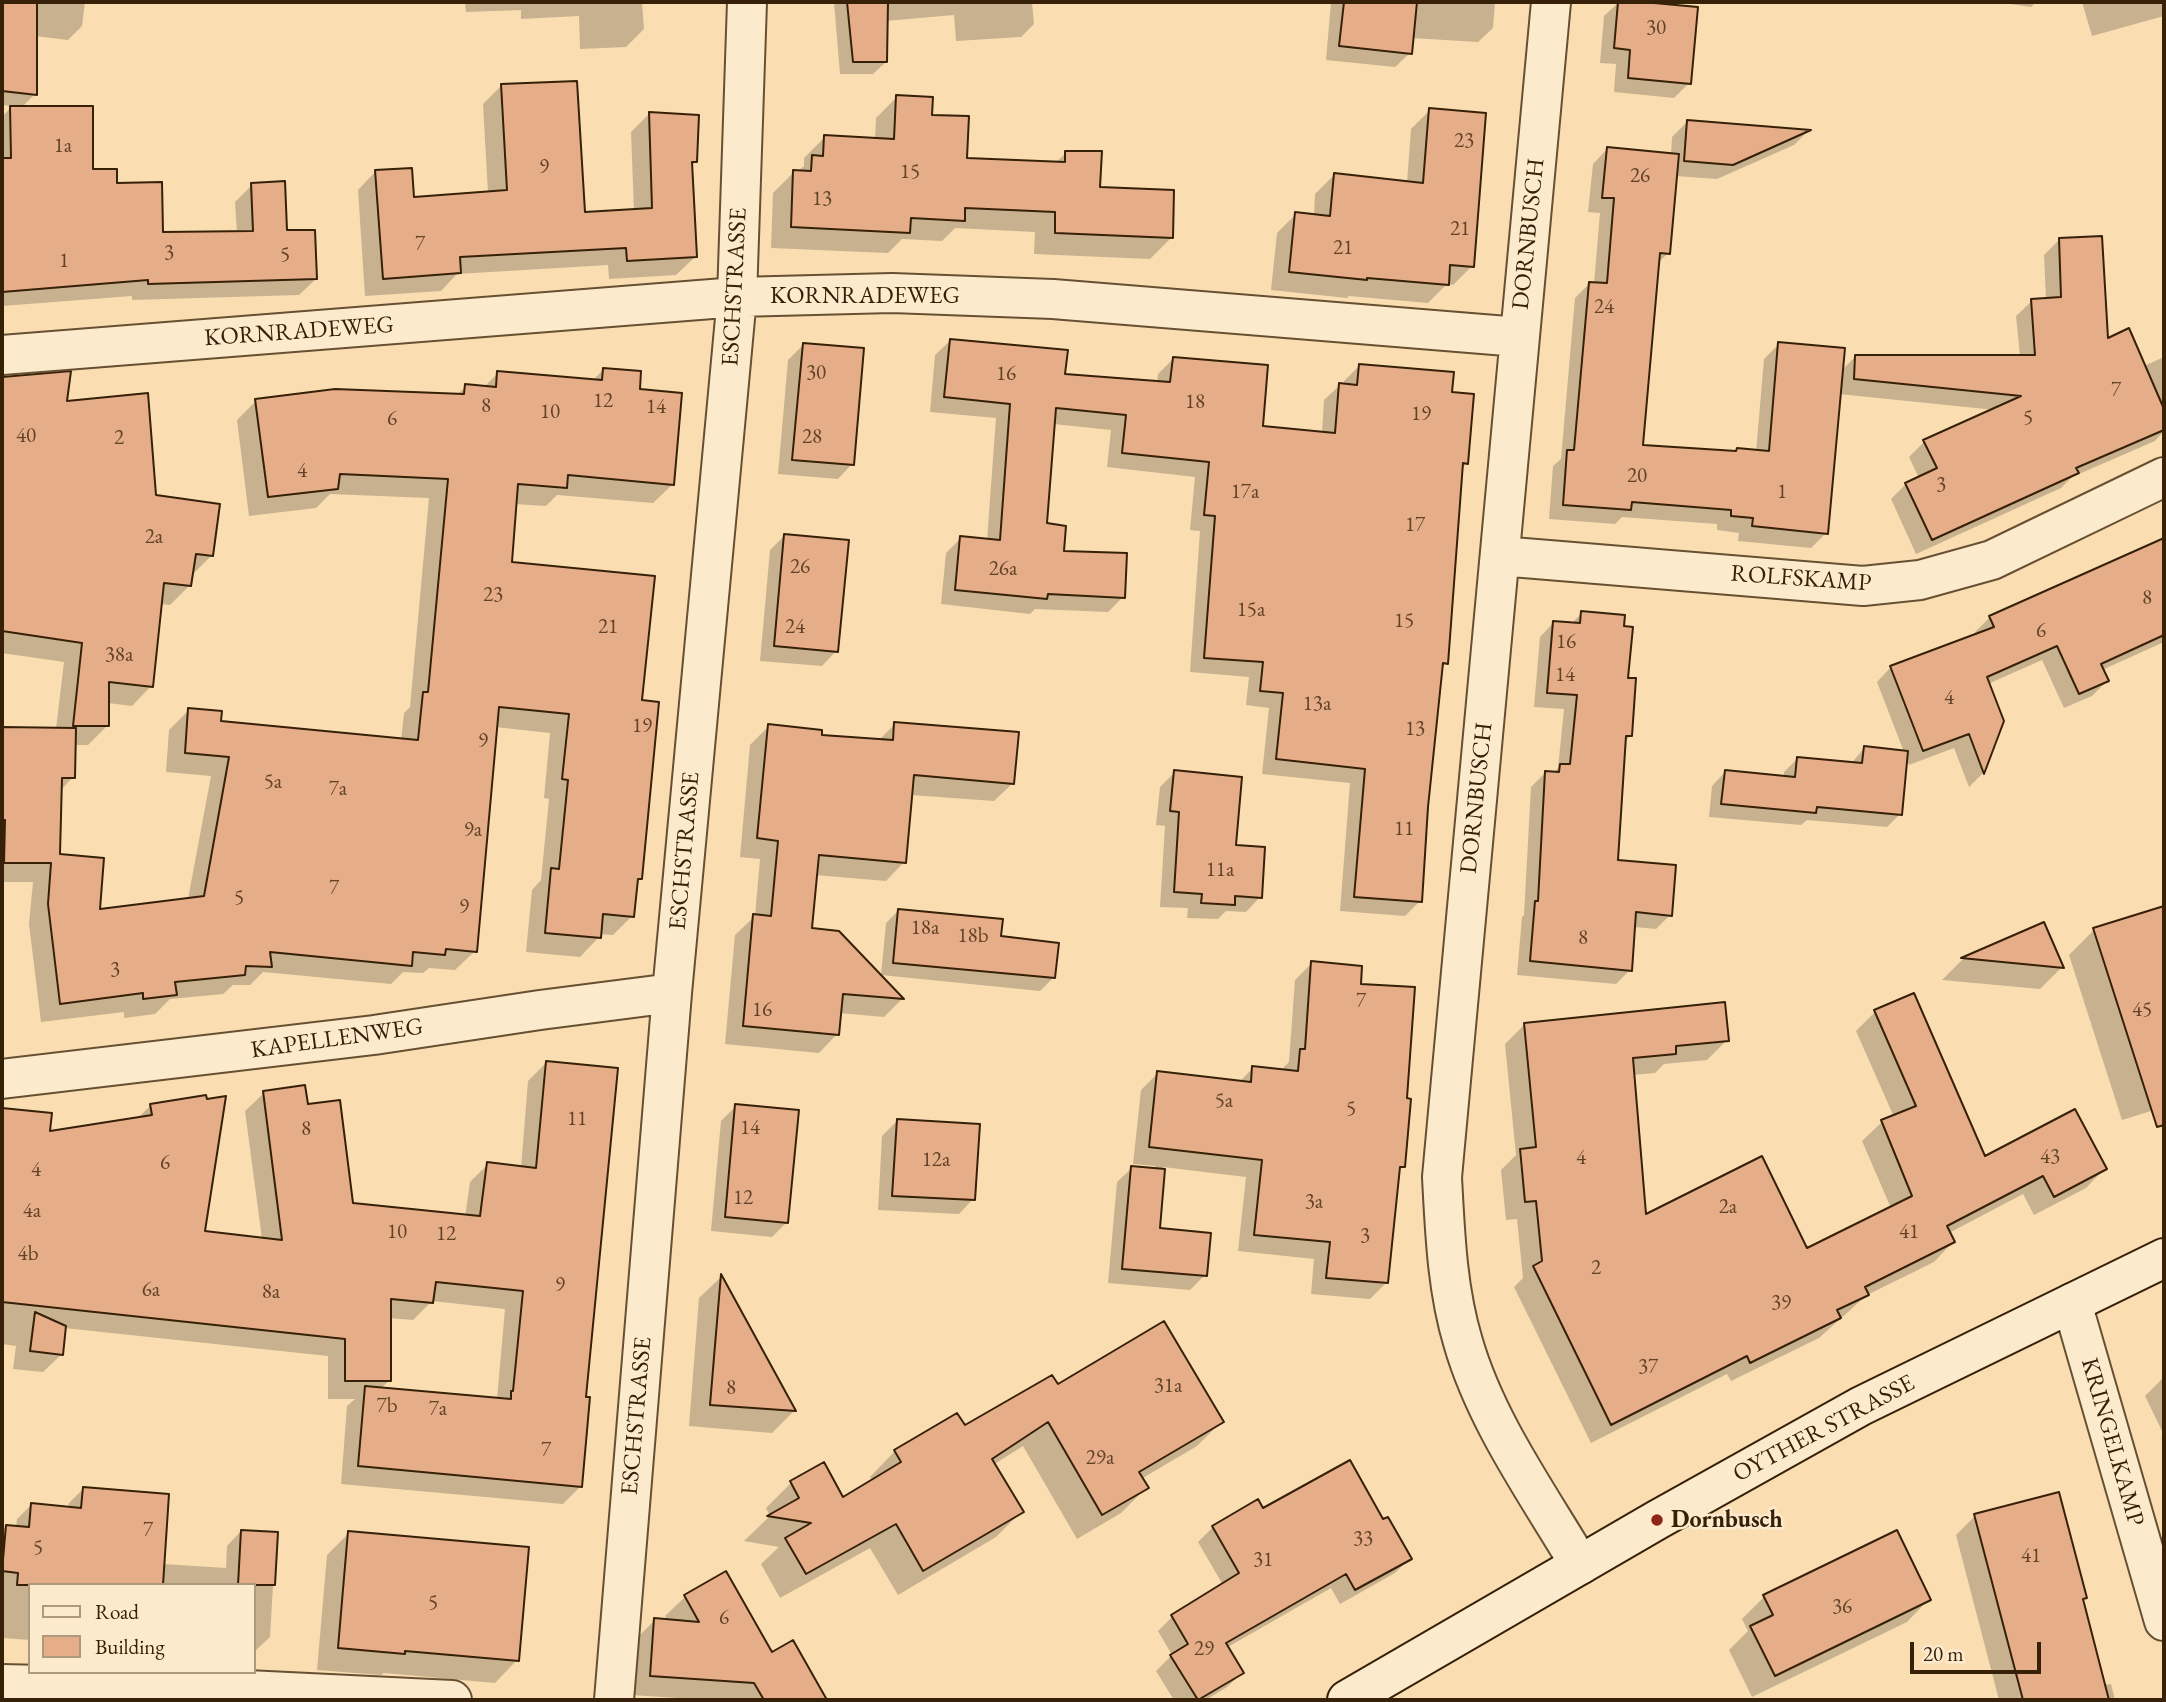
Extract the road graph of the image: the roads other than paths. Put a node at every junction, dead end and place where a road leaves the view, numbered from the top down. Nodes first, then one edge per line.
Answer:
1 (747, 2) edge
2 (1551, 2) edge
3 (737, 297) junction
4 (1519, 337) junction
5 (2, 355) edge
6 (2164, 477) edge
7 (1500, 556) junction
8 (672, 993) junction
9 (2, 1079) edge
10 (2164, 1258) edge
11 (2072, 1303) junction
12 (1580, 1566) junction
13 (2164, 1621) edge
14 (2, 1684) edge
15 (452, 1700) edge
16 (614, 1700) edge
17 (1347, 1700) edge

1 - 3 street, ESCHSTRASSE
2 - 4 street, DORNBUSCH
3 - 4 street, KORNRADEWEG
3 - 5 street, KORNRADEWEG
3 - 8 street, ESCHSTRASSE
4 - 7 street, DORNBUSCH
6 - 7 street, ROLFSKAMP
7 - 12 street, DORNBUSCH
8 - 9 street, KAPELLENWEG
8 - 16 street, ESCHSTRASSE
10 - 11 street, OYTHER STRASSE
11 - 12 street, OYTHER STRASSE
11 - 13 street, KRINGELKAMP
12 - 17 street, OYTHER STRASSE
14 - 15 street

